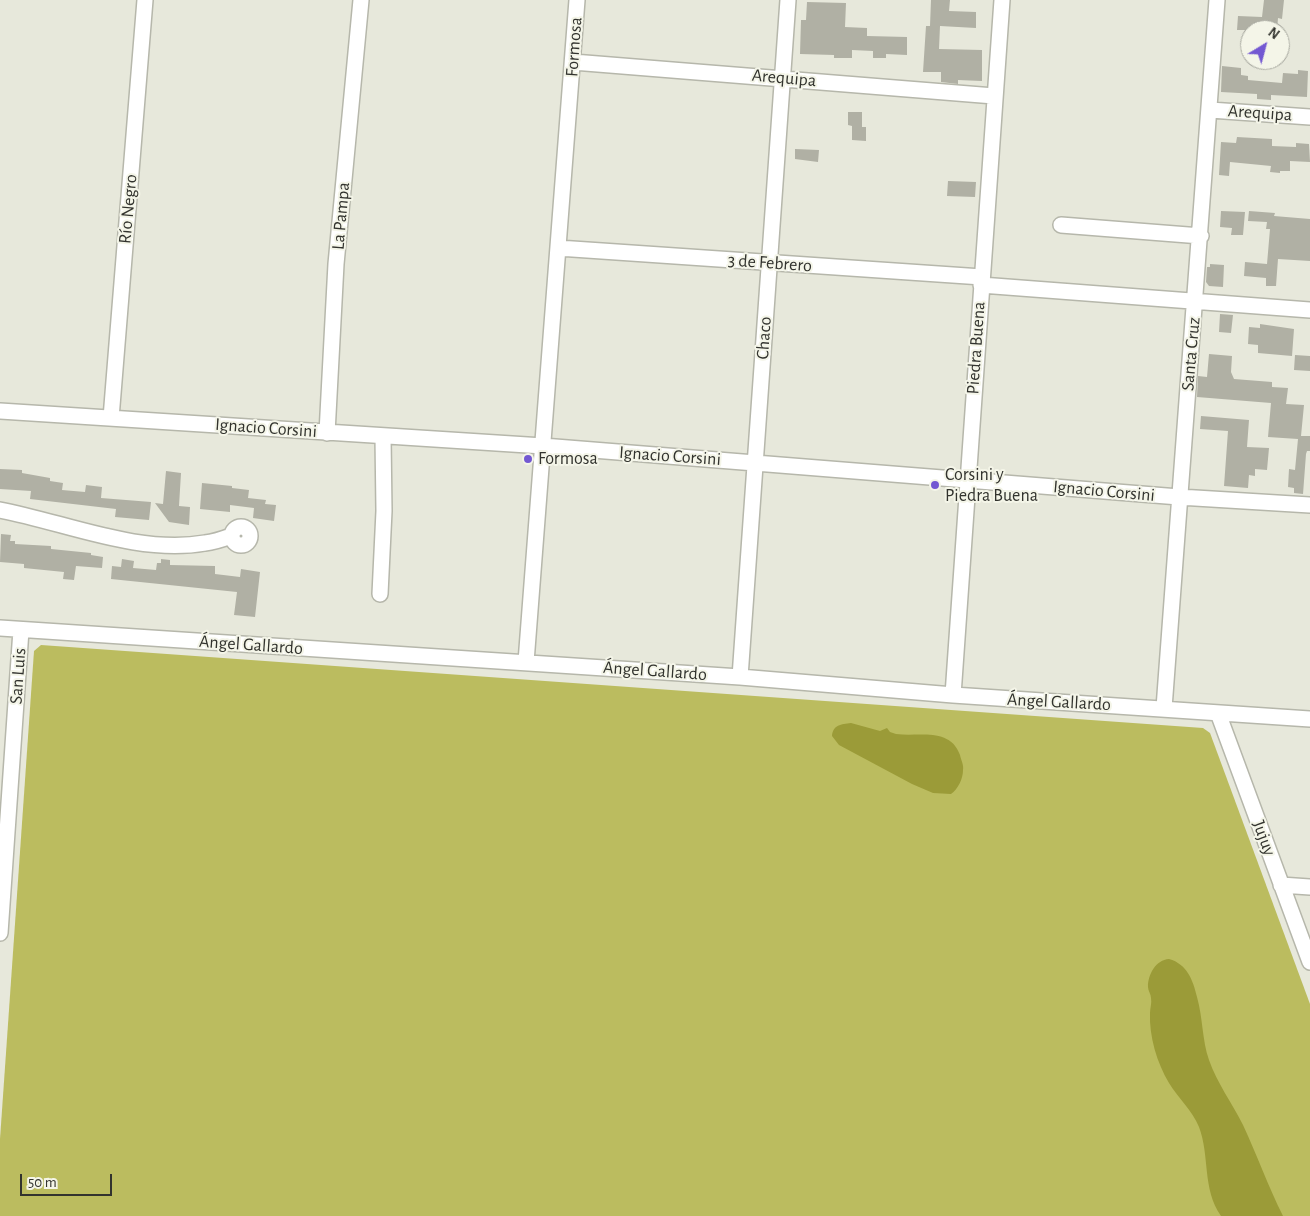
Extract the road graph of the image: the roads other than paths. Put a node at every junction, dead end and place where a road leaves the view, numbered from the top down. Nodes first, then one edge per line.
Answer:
1 (145, 0) edge
2 (361, 0) edge
3 (577, 0) edge
4 (788, 0) edge
5 (1002, 0) edge
6 (1217, 0) edge
7 (573, 62) junction
8 (782, 77) junction
9 (994, 96) junction
10 (1210, 110) junction
11 (1310, 117) edge
12 (1061, 225) dead end
13 (1201, 236) junction
14 (558, 248) junction
15 (769, 263) junction
16 (981, 281) junction
17 (1196, 301) junction
18 (1310, 310) edge
19 (0, 411) edge
20 (111, 418) junction
21 (326, 433) junction
22 (383, 437) junction
23 (543, 446) junction
24 (754, 463) junction
25 (967, 480) junction
26 (1179, 498) junction
27 (1310, 505) edge
28 (0, 510) edge
29 (231, 536) dead end
30 (380, 594) dead end
31 (0, 628) edge
32 (21, 630) junction
33 (526, 662) junction
34 (740, 677) junction
35 (953, 696) junction
36 (1164, 708) junction
37 (1218, 713) junction
38 (1310, 719) edge
39 (5, 783) edge
40 (1281, 885) junction
41 (1310, 887) edge
42 (0, 933) edge
43 (1310, 962) edge

1 - 20 street, Río Negro
2 - 21 street, La Pampa
3 - 7 street, Formosa
4 - 8 street, Chaco
5 - 9 street, Piedra Buena
6 - 10 street, Santa Cruz
7 - 8 street, Arequipa
7 - 14 street, Formosa
8 - 9 street, Arequipa
8 - 15 street, Chaco
9 - 16 street, Piedra Buena
10 - 11 street, Arequipa
10 - 13 street, Santa Cruz
12 - 13 street
13 - 17 street, Santa Cruz
14 - 15 street, 3 de Febrero
14 - 23 street, Formosa
15 - 16 street, 3 de Febrero
15 - 24 street, Chaco
16 - 17 street, 3 de Febrero
16 - 25 street, Piedra Buena
17 - 18 street, 3 de Febrero
17 - 26 street, Santa Cruz
19 - 20 street, Ignacio Corsini
20 - 21 street, Ignacio Corsini
21 - 22 street, Ignacio Corsini
22 - 23 street, Ignacio Corsini
22 - 30 street
23 - 24 street, Ignacio Corsini
23 - 33 street, Formosa
24 - 25 street, Ignacio Corsini
24 - 34 street, Chaco
25 - 26 street, Ignacio Corsini
25 - 35 street, Piedra Buena
26 - 27 street, Ignacio Corsini
26 - 36 street, Santa Cruz
28 - 29 street
31 - 32 street, Ángel Gallardo
32 - 33 street, Ángel Gallardo
32 - 39 street, San Luis
33 - 34 street, Ángel Gallardo
34 - 35 street, Ángel Gallardo
35 - 36 street, Ángel Gallardo
36 - 37 street, Ángel Gallardo
37 - 38 street, Ángel Gallardo
37 - 40 street, Jujuy
39 - 42 street, San Luis
40 - 41 street
40 - 43 street, Jujuy

